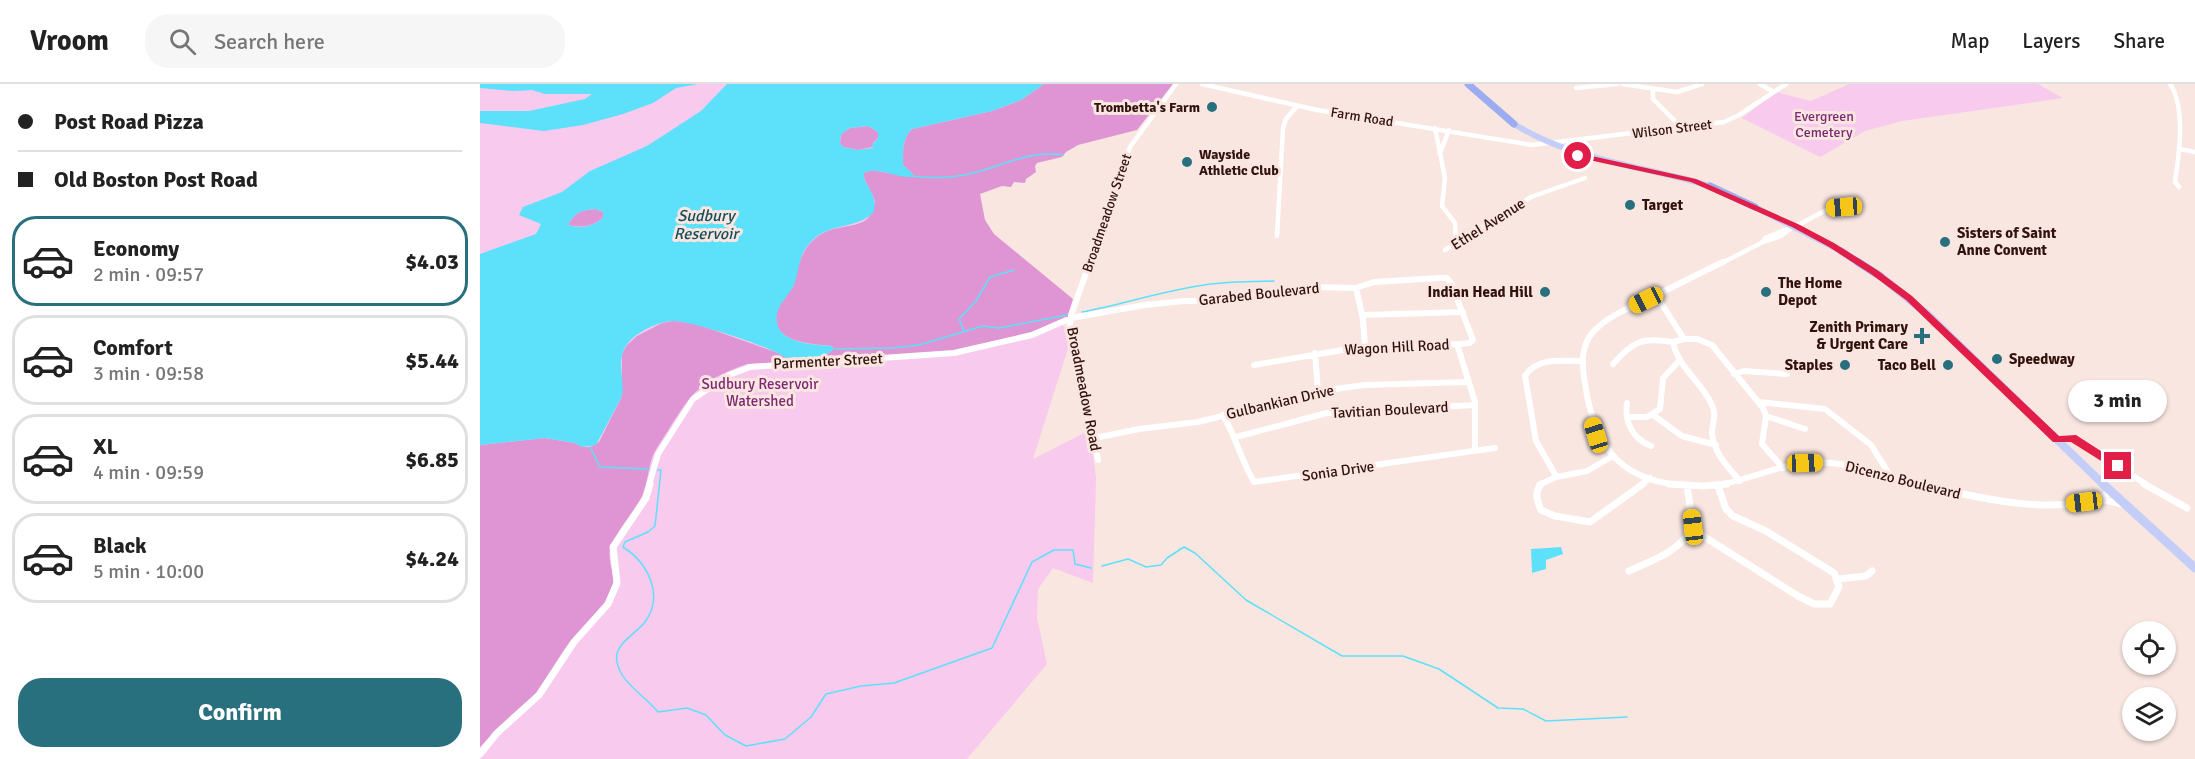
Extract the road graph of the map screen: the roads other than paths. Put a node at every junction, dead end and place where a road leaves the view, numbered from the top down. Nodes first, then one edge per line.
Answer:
1 (1176, 84) edge
2 (1202, 84) edge
3 (1468, 84) edge
4 (1617, 84) edge
5 (1622, 84) edge
6 (1702, 84) edge
7 (1760, 84) edge
8 (1786, 84) edge
9 (2170, 84) edge
10 (1576, 88) dead end
11 (1653, 90) junction
12 (1772, 91) junction
13 (1297, 106) junction
14 (1515, 124) joint
15 (1435, 128) junction
16 (1682, 128) junction
17 (1449, 130) junction
18 (1527, 133) junction
19 (1522, 144) junction
20 (1547, 144) junction
21 (2180, 148) junction
22 (2195, 152) edge
23 (1440, 153) junction
24 (1585, 178) dead end
25 (1710, 186) joint
26 (2179, 187) dead end
27 (1755, 207) joint
28 (1844, 207) dead end
29 (1795, 225) junction
30 (1277, 236) dead end
31 (1456, 242) junction
32 (1445, 250) dead end
33 (1841, 251) joint
34 (1880, 276) joint
35 (1447, 278) joint
36 (1356, 288) junction
37 (1660, 293) junction
38 (1463, 312) junction
39 (1362, 315) junction
40 (1071, 318) junction
41 (1684, 339) junction
42 (1673, 342) junction
43 (1457, 344) junction
44 (1365, 347) junction
45 (1315, 353) junction
46 (1581, 361) junction
47 (1679, 361) junction
48 (1612, 364) dead end
49 (1254, 365) dead end
50 (1734, 374) junction
51 (1787, 374) dead end
52 (1468, 382) junction
53 (1318, 392) junction
54 (1759, 402) junction
55 (1627, 403) dead end
56 (1475, 405) junction
57 (1223, 415) junction
58 (1653, 415) junction
59 (1766, 416) junction
60 (1627, 417) junction
61 (1804, 429) dead end
62 (1236, 437) junction
63 (1095, 438) junction
64 (2057, 440) junction
65 (1716, 445) junction
66 (1652, 446) dead end
67 (1495, 448) dead end
68 (1475, 451) junction
69 (1613, 456) junction
70 (1098, 460) dead end
71 (1783, 468) junction
72 (1556, 476) junction
73 (1891, 477) junction
74 (1650, 478) junction
75 (1740, 482) junction
76 (1686, 486) junction
77 (1718, 486) junction
78 (2111, 492) junction
79 (2100, 498) junction
80 (2126, 505) junction
81 (2187, 508) dead end
82 (1693, 527) junction
83 (2195, 568) edge
84 (1629, 571) dead end
85 (1872, 571) dead end
86 (1838, 579) junction
87 (480, 754) edge

1 - 40 street, Broadmeadow Street
2 - 13 street, Farm Road
3 - 14 highway
4 - 10 street
5 - 11 street
6 - 11 street
7 - 12 street
8 - 12 street, Wilson Street
9 - 21 street
11 - 16 street
12 - 16 street, Wilson Street
13 - 15 street, Farm Road
13 - 30 street
14 - 18 main road
15 - 17 street, Farm Road
15 - 23 street
16 - 20 street, Wilson Street
17 - 19 street, Farm Road
17 - 23 street
18 - 19 street
18 - 20 main road
19 - 20 street, Farm Road
20 - 25 main road
21 - 22 street
21 - 26 street
23 - 31 street
24 - 31 street, Ethel Avenue
25 - 27 highway
27 - 29 main road
28 - 29 street
29 - 33 main road
29 - 37 street
31 - 32 street, Ethel Avenue
33 - 34 highway
34 - 64 main road
35 - 36 street, Garabed Boulevard
35 - 38 street, Wagon Hill Road
36 - 39 street
36 - 40 street, Garabed Boulevard
37 - 41 street
37 - 46 street
38 - 39 street
38 - 43 street, Wagon Hill Road
39 - 44 street
40 - 63 street, Broadmeadow Road
40 - 87 street, Parmenter Street
41 - 42 street
41 - 50 street
42 - 47 street
42 - 48 street
43 - 44 street, Wagon Hill Road
43 - 52 street
44 - 45 street, Wagon Hill Road
45 - 49 street, Wagon Hill Road
45 - 53 street
46 - 69 street, Dicenzo Boulevard
46 - 72 street
47 - 58 street
47 - 65 street
50 - 51 street
50 - 54 street
52 - 53 street, Gulbankian Drive
52 - 56 street
53 - 57 street, Gulbankian Drive
54 - 59 street
54 - 73 street
55 - 60 street
56 - 62 street, Tavitian Boulevard
56 - 68 street
57 - 62 street, Sonia Drive
57 - 63 street, Gulbankian Drive
58 - 60 street
58 - 65 street
59 - 61 street
59 - 71 street
60 - 66 street
62 - 68 street, Sonia Drive
63 - 70 street, Broadmeadow Road
64 - 78 main road
64 - 81 street
65 - 75 street
67 - 68 street, Sonia Drive
69 - 72 street
69 - 74 street, Dicenzo Boulevard
71 - 73 street, Dicenzo Boulevard
71 - 75 street, Dicenzo Boulevard
72 - 74 street
73 - 79 street, Dicenzo Boulevard
74 - 76 street, Dicenzo Boulevard
75 - 77 street, Dicenzo Boulevard
76 - 77 street, Dicenzo Boulevard
76 - 82 street
77 - 86 street
78 - 79 street, Dicenzo Boulevard
78 - 80 main road
79 - 80 street, Dicenzo Boulevard
80 - 83 main road
82 - 84 street
82 - 86 street
85 - 86 street

